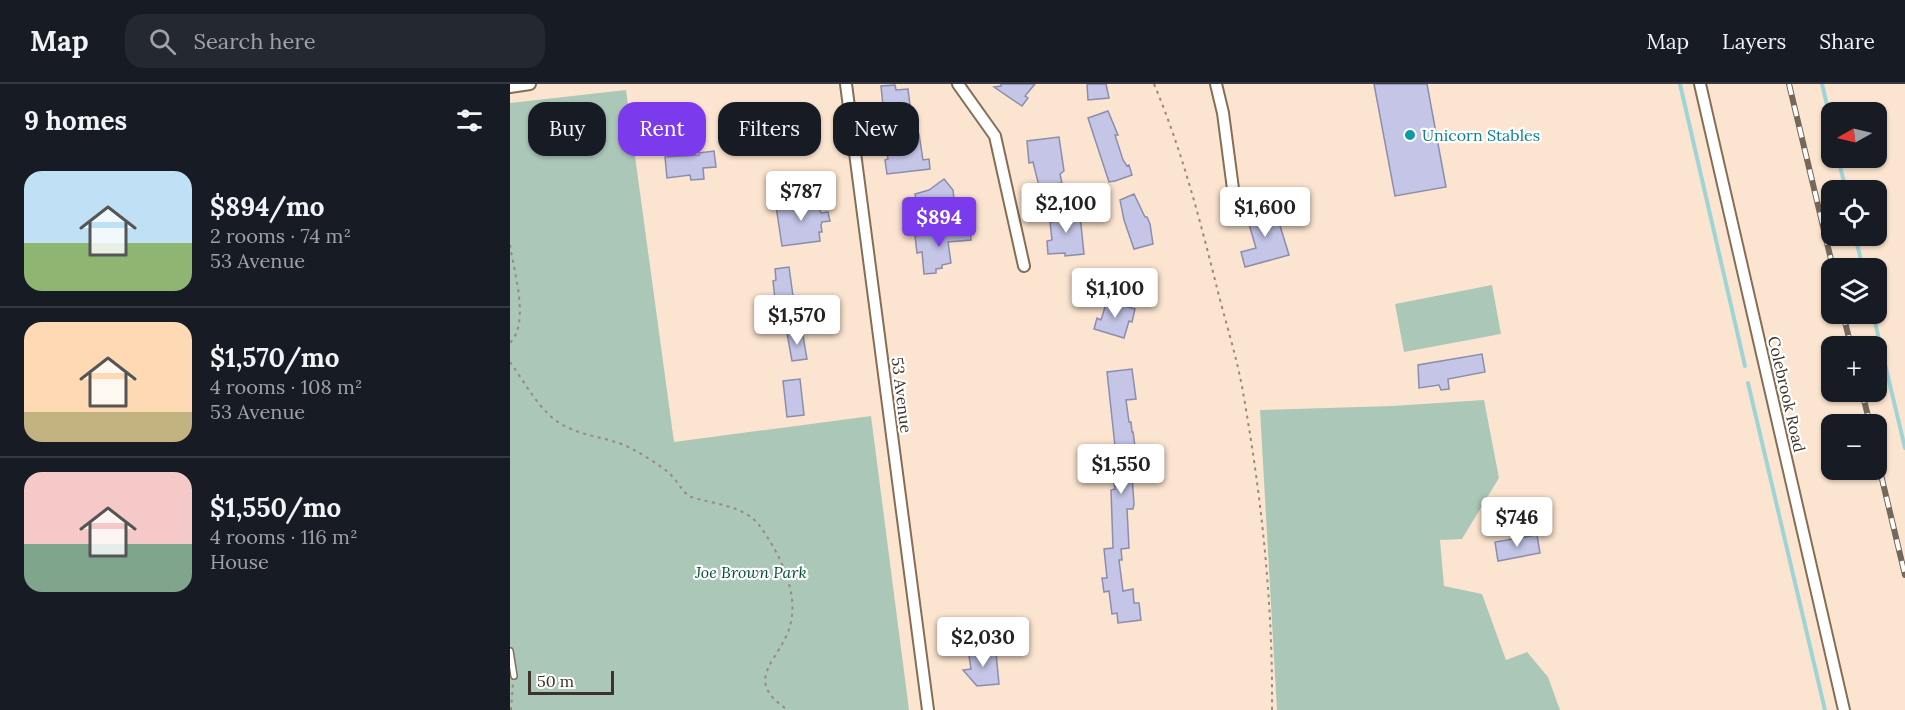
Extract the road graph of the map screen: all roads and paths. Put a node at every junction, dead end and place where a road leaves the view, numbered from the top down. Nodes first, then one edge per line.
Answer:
1 (524, 84) edge
2 (530, 84) edge
3 (846, 84) edge
4 (958, 84) edge
5 (1154, 84) edge
6 (1216, 84) edge
7 (1700, 84) edge
8 (510, 87) edge
9 (1234, 204) dead end
10 (510, 245) edge
11 (1024, 266) dead end
12 (510, 343) edge
13 (510, 362) edge
14 (510, 651) edge
15 (513, 676) joint
16 (511, 710) edge
17 (788, 710) edge
18 (928, 710) edge
19 (1272, 710) edge
20 (1844, 710) edge

1 - 2 street
1 - 8 street
3 - 18 street, 53 Avenue
4 - 11 street
5 - 19 path
6 - 9 street
7 - 20 street, Colebrook Road
10 - 12 path
13 - 17 path
14 - 15 lane
15 - 16 path

